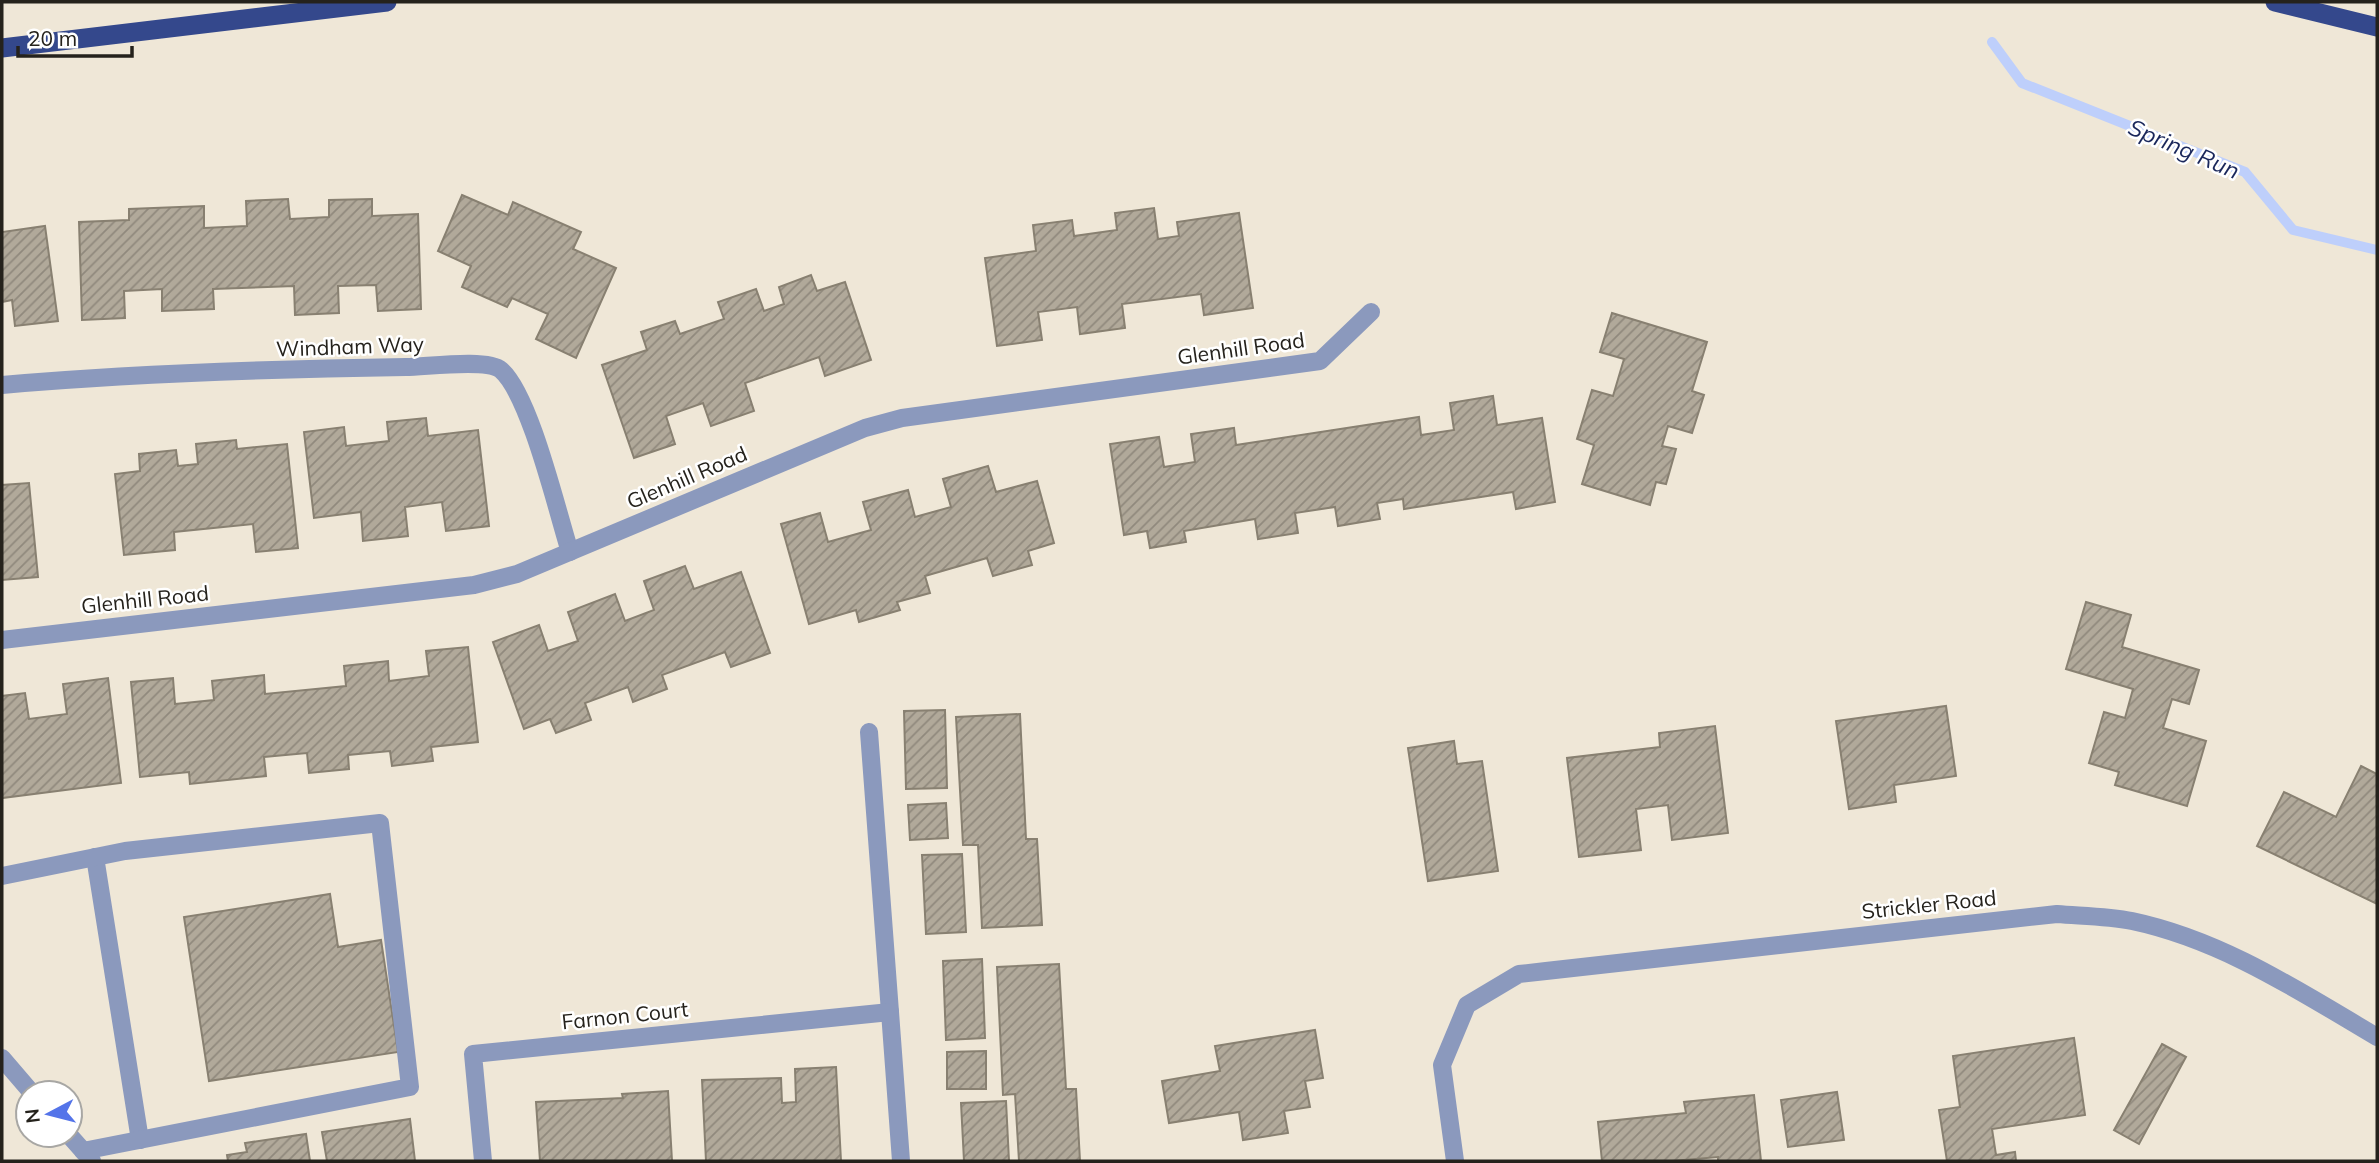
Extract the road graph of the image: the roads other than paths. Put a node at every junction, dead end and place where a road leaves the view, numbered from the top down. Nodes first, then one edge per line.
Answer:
1 (387, 2) edge
2 (2275, 2) edge
3 (2377, 27) edge
4 (2, 48) edge
5 (1371, 312) dead end
6 (2, 385) edge
7 (570, 552) junction
8 (2, 640) edge
9 (869, 732) dead end
10 (95, 857) junction
11 (2, 876) edge
12 (890, 1012) junction
13 (2377, 1037) edge
14 (2, 1059) edge
15 (20, 1079) edge
16 (141, 1140) junction
17 (88, 1156) edge
18 (483, 1161) edge
19 (901, 1161) edge
20 (1455, 1161) edge

1 - 4 highway
2 - 3 highway
5 - 7 street, Glenhill Road
6 - 7 street, Windham Way
7 - 8 street, Glenhill Road
9 - 12 street
10 - 11 street
10 - 16 street
10 - 16 street
12 - 18 street, Farnon Court
12 - 19 street
13 - 20 street, Strickler Road
14 - 15 street
16 - 17 street

